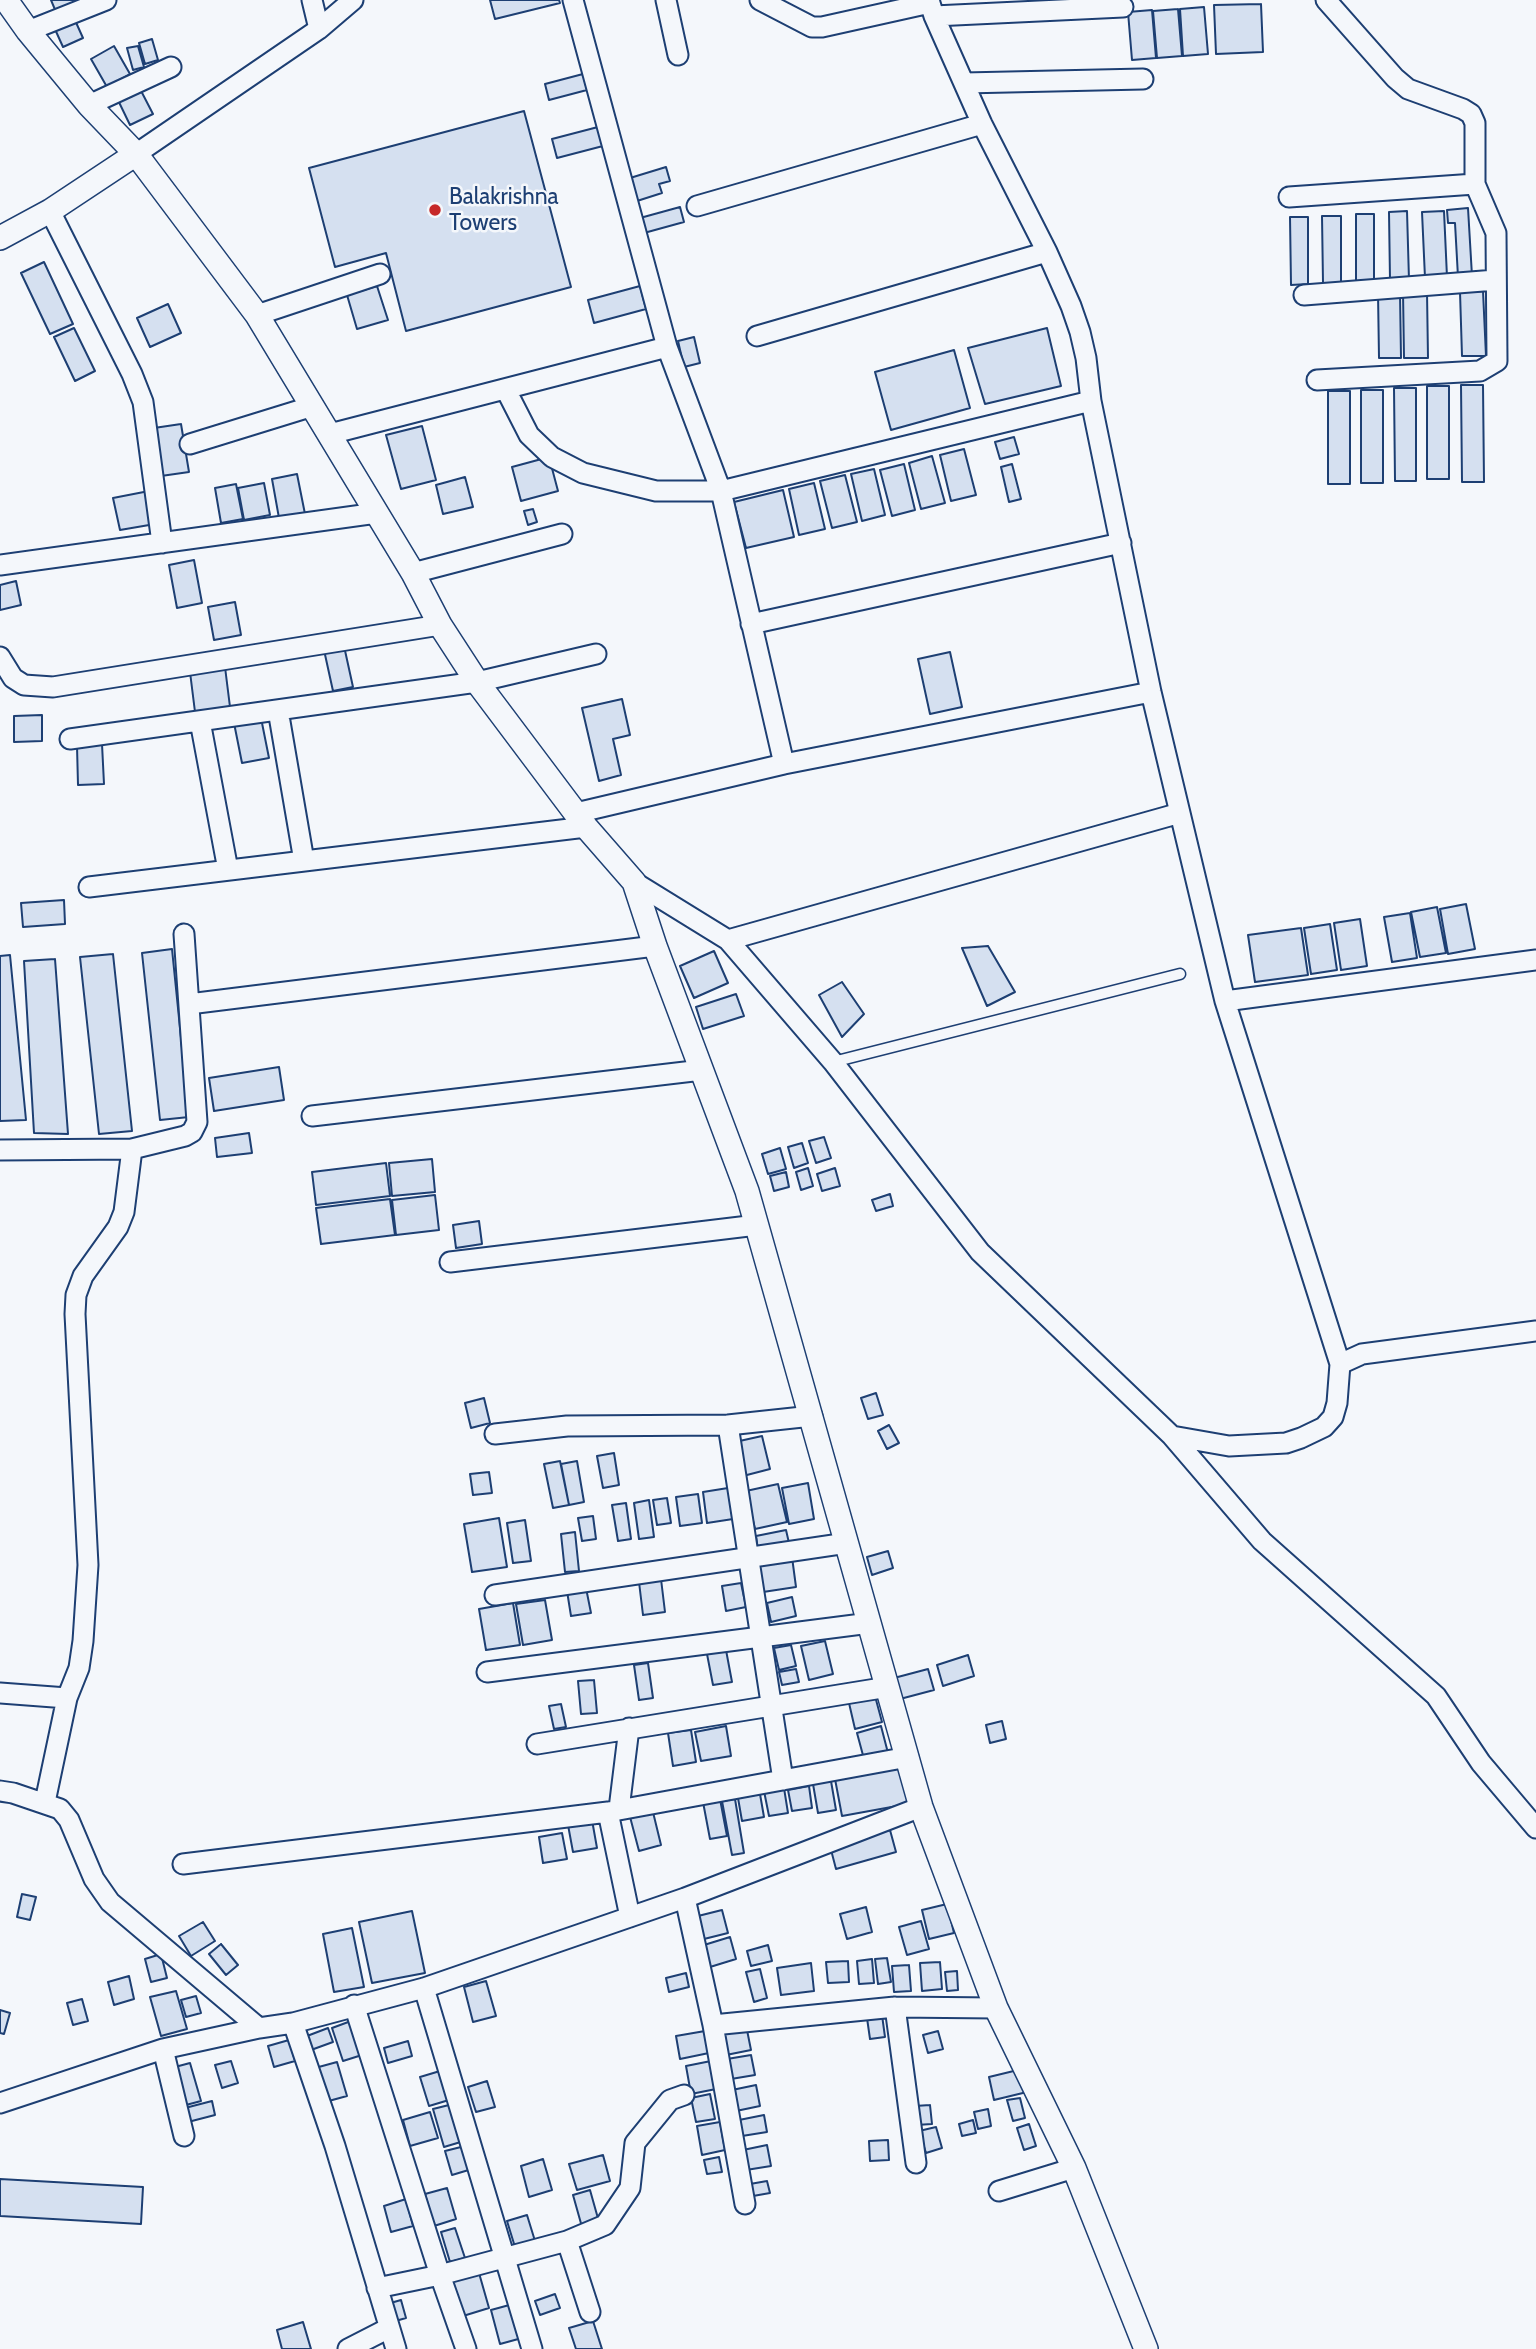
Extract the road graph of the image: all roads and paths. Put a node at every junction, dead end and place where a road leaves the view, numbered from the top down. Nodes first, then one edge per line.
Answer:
1 (6, 0) edge
2 (106, 0) edge
3 (312, 0) edge
4 (353, 0) edge
5 (573, 0) edge
6 (666, 0) edge
7 (760, 0) edge
8 (1326, 0) edge
9 (931, 6) edge
10 (1123, 7) dead end
11 (319, 29) junction
12 (28, 31) junction
13 (678, 55) dead end
14 (171, 67) dead end
15 (1143, 79) dead end
16 (964, 83) junction
17 (89, 105) junction
18 (982, 124) junction
19 (136, 154) junction
20 (1475, 184) junction
21 (1289, 197) dead end
22 (697, 206) dead end
23 (50, 211) junction
24 (0, 238) edge
25 (1047, 252) junction
26 (380, 274) dead end
27 (1496, 280) junction
28 (1304, 295) dead end
29 (257, 315) junction
30 (757, 336) dead end
31 (667, 346) junction
32 (1317, 380) dead end
33 (506, 390) junction
34 (1091, 401) junction
35 (313, 406) junction
36 (330, 434) junction
37 (190, 444) dead end
38 (720, 491) junction
39 (377, 513) junction
40 (562, 534) dead end
41 (162, 543) junction
42 (1121, 543) junction
43 (0, 565) edge
44 (413, 572) junction
45 (751, 624) junction
46 (440, 625) junction
47 (596, 654) dead end
48 (0, 657) edge
49 (477, 682) junction
50 (1151, 692) junction
51 (278, 710) junction
52 (200, 721) junction
53 (70, 739) dead end
54 (784, 764) junction
55 (1180, 813) junction
56 (581, 820) junction
57 (304, 861) junction
58 (228, 870) junction
59 (634, 882) junction
60 (89, 887) dead end
61 (184, 934) dead end
62 (729, 940) junction
63 (655, 946) junction
64 (1536, 960) edge
65 (1180, 974) dead end
66 (1225, 1001) junction
67 (189, 1004) junction
68 (833, 1062) junction
69 (702, 1070) junction
70 (312, 1116) dead end
71 (132, 1149) junction
72 (0, 1150) edge
73 (757, 1224) junction
74 (450, 1262) dead end
75 (1536, 1331) edge
76 (1340, 1364) junction
77 (812, 1416) junction
78 (728, 1425) junction
79 (495, 1434) dead end
80 (1172, 1436) junction
81 (847, 1543) junction
82 (749, 1558) junction
83 (495, 1595) dead end
84 (870, 1623) junction
85 (761, 1637) junction
86 (488, 1672) dead end
87 (888, 1686) junction
88 (0, 1693) edge
89 (67, 1698) junction
90 (770, 1705) junction
91 (629, 1728) junction
92 (537, 1744) dead end
93 (908, 1757) junction
94 (783, 1780) junction
95 (0, 1791) edge
96 (45, 1802) junction
97 (921, 1807) junction
98 (614, 1810) junction
99 (1536, 1828) edge
100 (183, 1864) dead end
101 (685, 1898) junction
102 (630, 1917) junction
103 (424, 1987) junction
104 (354, 2006) junction
105 (895, 2007) junction
106 (996, 2008) junction
107 (293, 2023) junction
108 (713, 2025) junction
109 (259, 2028) junction
110 (163, 2049) junction
111 (684, 2095) dead end
112 (0, 2103) edge
113 (184, 2136) dead end
114 (916, 2163) dead end
115 (1074, 2168) junction
116 (999, 2191) dead end
117 (745, 2204) dead end
118 (567, 2241) junction
119 (505, 2259) junction
120 (440, 2275) junction
121 (377, 2288) junction
122 (590, 2312) dead end
123 (389, 2328) junction
124 (465, 2348) edge
125 (348, 2349) edge
126 (396, 2349) edge
127 (532, 2349) edge
128 (1146, 2349) edge

1 - 12 street
2 - 12 street
3 - 11 street
4 - 11 street
5 - 31 street
6 - 13 street
7 - 9 street
8 - 20 street
9 - 10 street
9 - 16 street
11 - 19 street
12 - 17 street
14 - 17 street
15 - 16 street
16 - 18 street
17 - 19 street
18 - 22 street
18 - 25 street
19 - 23 street
19 - 29 street
20 - 21 street
20 - 27 street
23 - 24 street
23 - 41 street
25 - 30 street
25 - 34 street
26 - 29 street
27 - 28 street
27 - 32 street
29 - 35 street
31 - 33 street
31 - 38 street
33 - 36 street
33 - 38 street
34 - 38 street
34 - 42 street
35 - 36 street
35 - 37 street
36 - 39 street
38 - 45 street
39 - 41 street
39 - 44 street
40 - 44 street
41 - 43 street
42 - 45 street
42 - 50 street
44 - 46 street
45 - 54 street
46 - 48 street
46 - 49 street
47 - 49 street
49 - 51 street
49 - 56 street
50 - 54 street
50 - 55 street
51 - 52 street
51 - 57 street
52 - 53 street
52 - 58 street
54 - 56 street
55 - 62 street
55 - 66 street
56 - 57 street
56 - 59 street
57 - 58 street
58 - 60 street
59 - 62 street
59 - 63 street
61 - 67 street
62 - 68 street
63 - 67 street
63 - 69 street
64 - 66 street
65 - 68 lane
66 - 76 street
67 - 71 street
68 - 80 street
69 - 70 street
69 - 73 street
71 - 72 street
71 - 89 street
73 - 74 street
73 - 77 street
75 - 76 street
76 - 80 street
77 - 78 street
77 - 81 street
78 - 79 street
78 - 82 street
80 - 99 street
81 - 82 street
81 - 84 street
82 - 83 street
82 - 85 street
84 - 85 street
84 - 87 street
85 - 86 street
85 - 90 street
87 - 90 street
87 - 93 street
88 - 89 street
89 - 96 street
90 - 91 street
90 - 94 street
91 - 92 street
91 - 98 street
93 - 94 street
93 - 97 street
94 - 98 street
95 - 96 street
96 - 109 street
97 - 101 street
97 - 106 street
98 - 100 street
98 - 102 street
101 - 102 street
101 - 108 street
102 - 103 street
103 - 104 street
103 - 119 street
104 - 107 street
104 - 120 street
105 - 106 street
105 - 108 street
105 - 114 street
106 - 115 street
107 - 109 street
107 - 121 street
108 - 117 street
109 - 110 street
110 - 112 street
110 - 113 street
111 - 118 street
115 - 116 street
115 - 128 street
118 - 119 street
118 - 122 street
119 - 120 street
119 - 127 street
120 - 121 street
120 - 124 street
121 - 123 street
123 - 125 street
123 - 126 street

